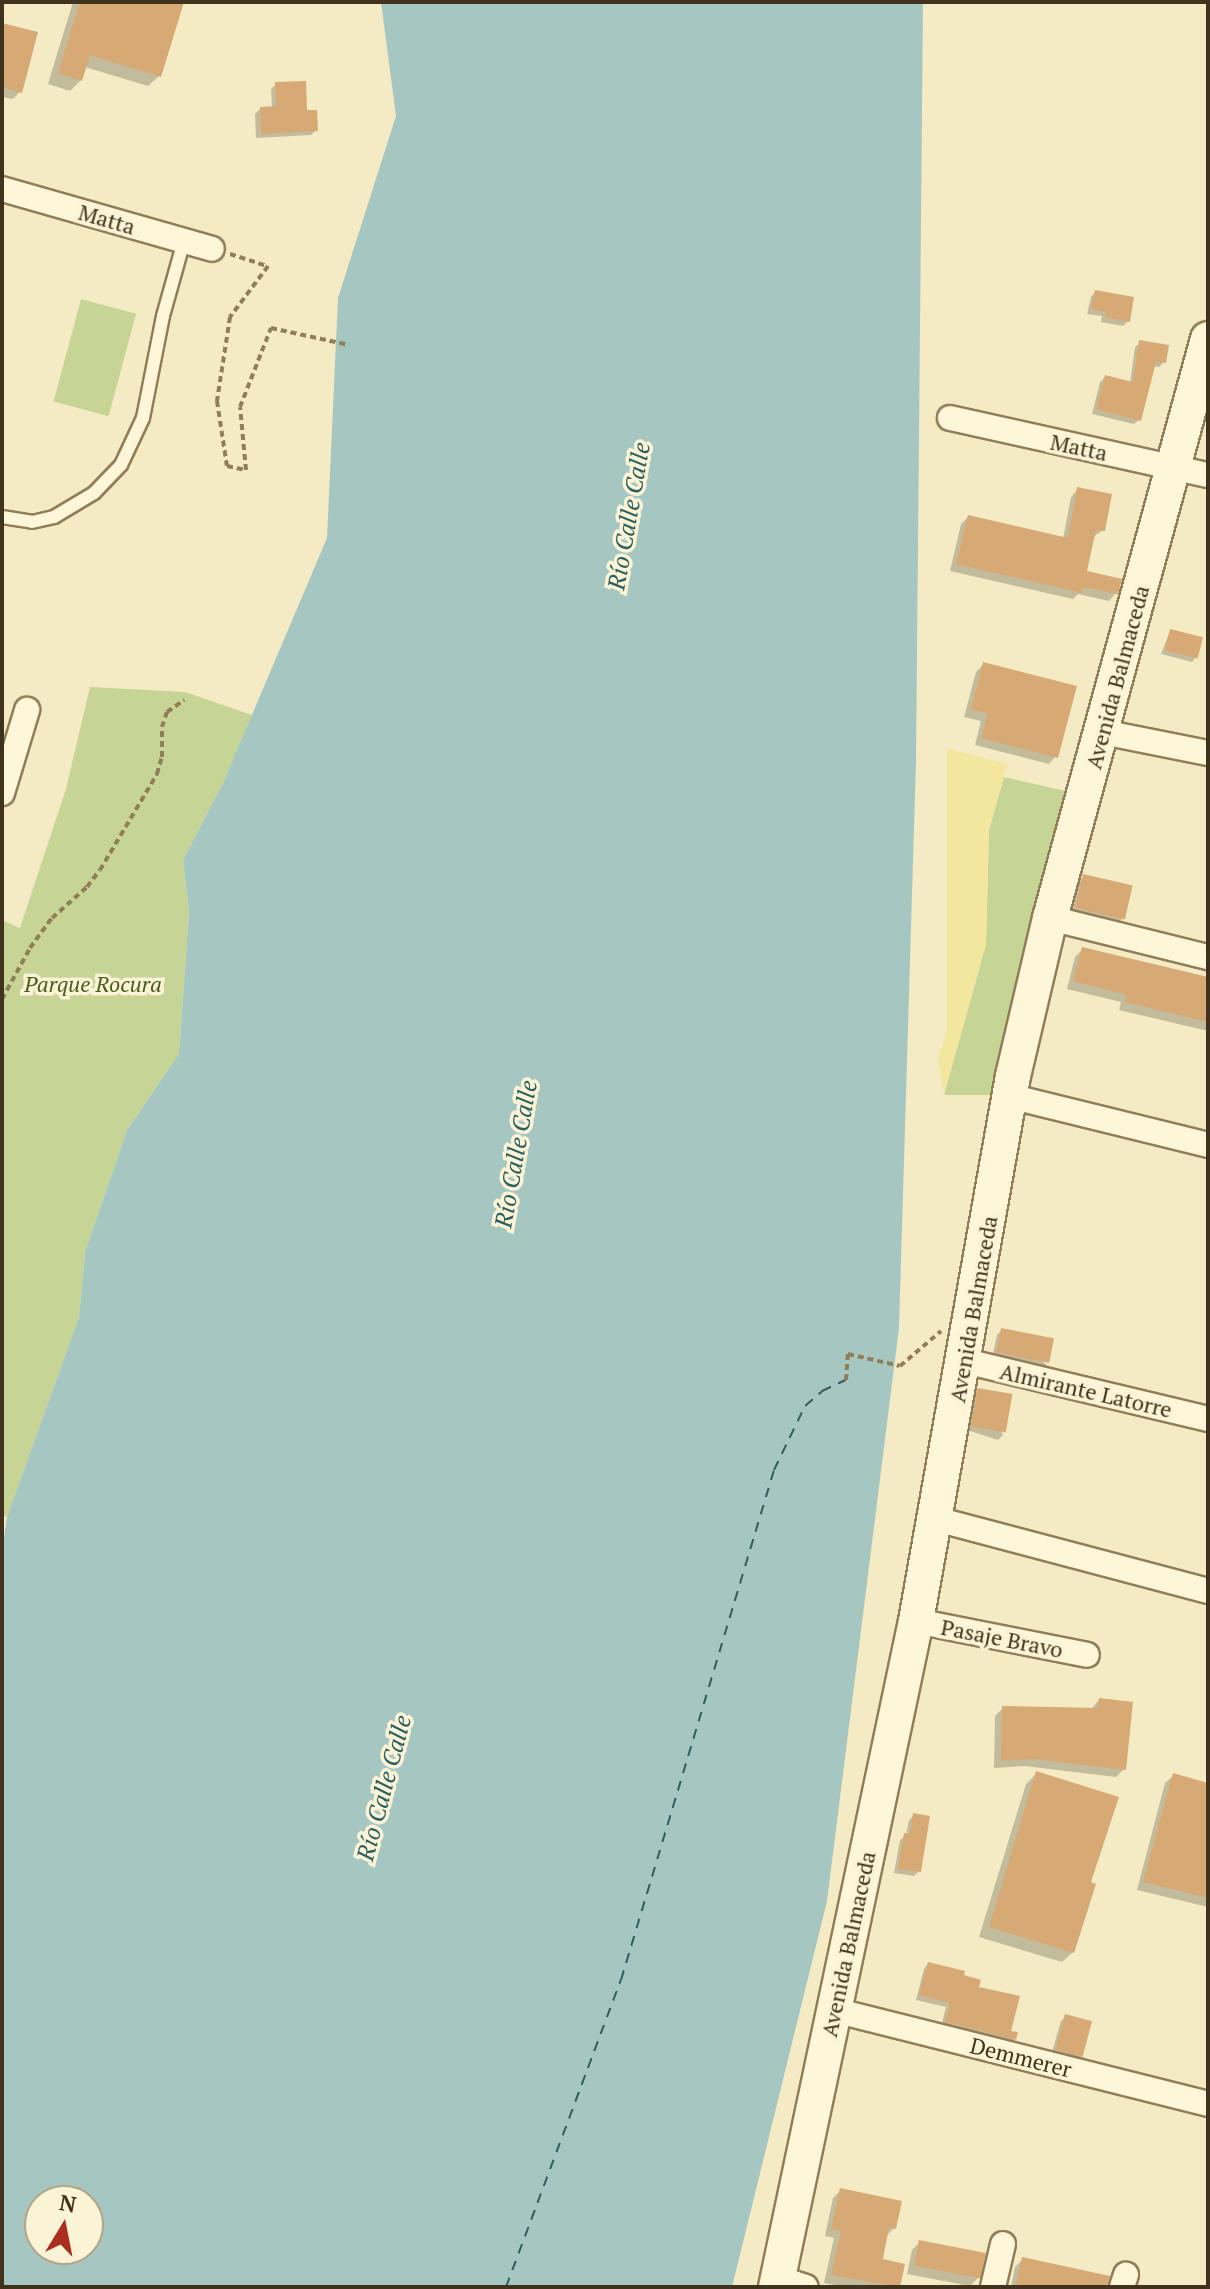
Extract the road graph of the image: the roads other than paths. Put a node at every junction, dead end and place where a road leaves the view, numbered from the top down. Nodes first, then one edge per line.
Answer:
1 (2, 189) edge
2 (184, 241) junction
3 (212, 249) road end
4 (1208, 339) edge
5 (950, 418) dead end
6 (1173, 467) junction
7 (1208, 475) edge
8 (2, 517) edge
9 (27, 710) dead end
10 (1103, 732) junction
11 (1208, 753) edge
12 (6, 762) edge
13 (2, 793) edge
14 (1050, 918) junction
15 (1208, 957) edge
16 (1009, 1096) junction
17 (1208, 1145) edge
18 (965, 1361) junction
19 (1208, 1419) edge
20 (936, 1519) junction
21 (1208, 1591) edge
22 (916, 1621) junction
23 (1087, 1655) dead end
24 (834, 2010) junction
25 (1208, 2104) edge
26 (1003, 2244) dead end
27 (786, 2284) edge
28 (993, 2287) edge

1 - 2 street, Matta
2 - 3 street, Matta
2 - 8 lane
4 - 6 main road, Avenida Balmaceda
5 - 6 street, Matta
6 - 7 street, Matta
6 - 10 main road, Avenida Balmaceda
9 - 12 street
10 - 11 street
10 - 14 main road, Avenida Balmaceda
12 - 13 street
14 - 15 street
14 - 16 main road, Avenida Balmaceda
16 - 17 street
16 - 18 main road, Avenida Balmaceda
18 - 19 street, Almirante Latorre
18 - 20 main road, Avenida Balmaceda
20 - 21 street
20 - 22 main road, Avenida Balmaceda
22 - 23 street, Pasaje Bravo
22 - 24 main road, Avenida Balmaceda
24 - 25 street, Demmerer
24 - 27 main road, Avenida Balmaceda
26 - 28 street

